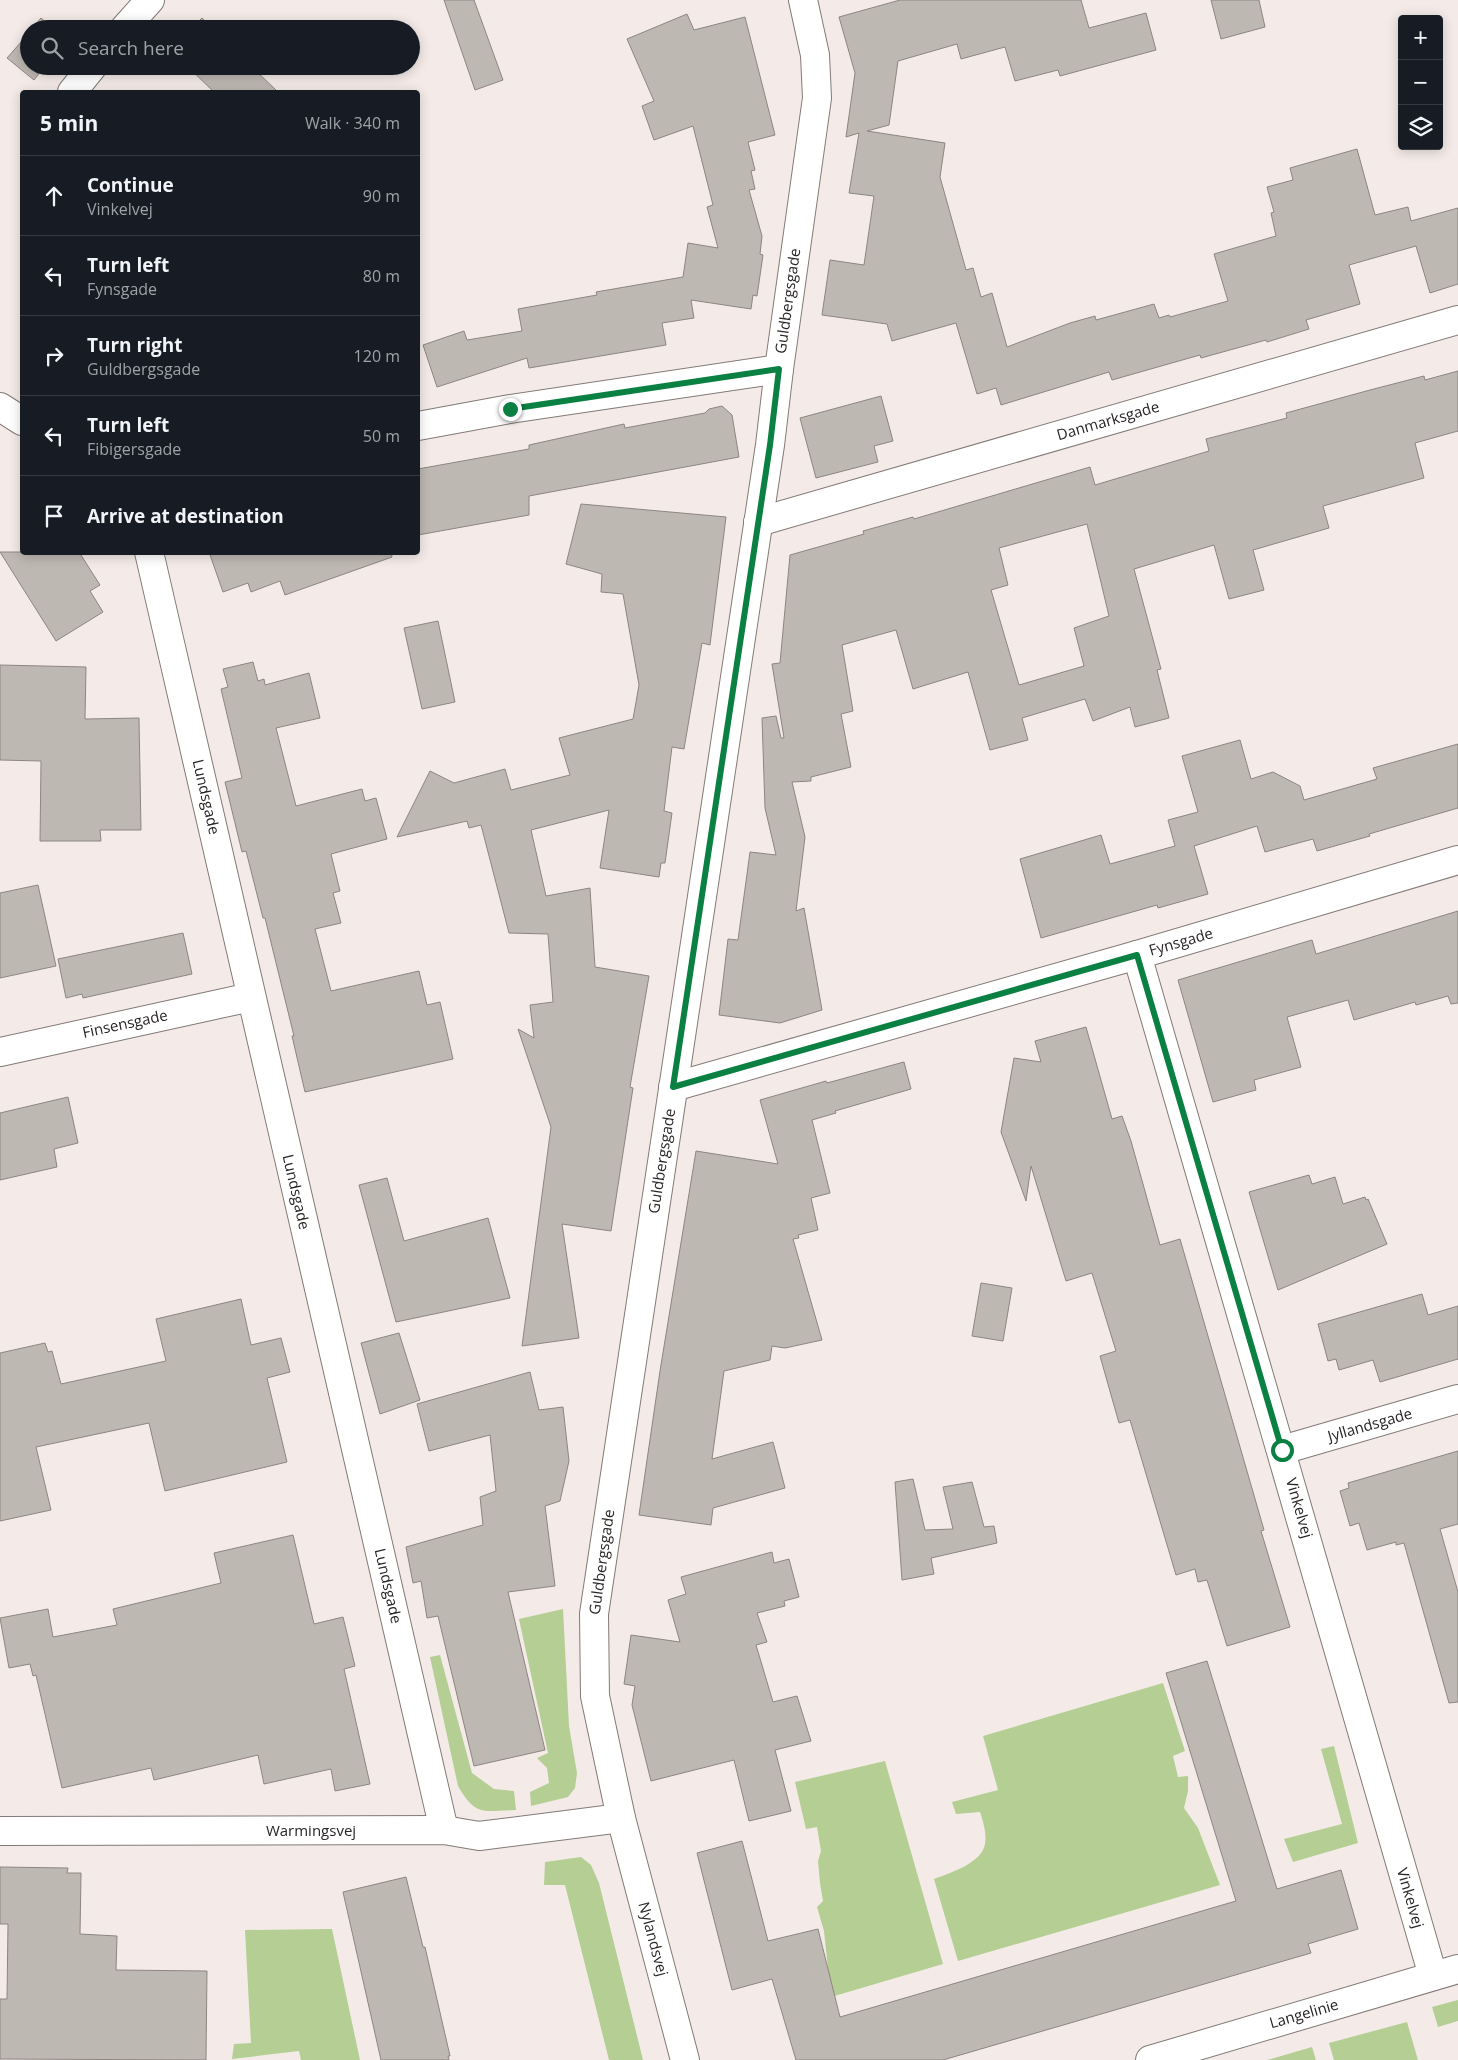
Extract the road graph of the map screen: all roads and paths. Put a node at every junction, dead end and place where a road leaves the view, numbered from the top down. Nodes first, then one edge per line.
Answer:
1 (150, 0) edge
2 (803, 0) edge
3 (132, 20) edge
4 (86, 75) edge
5 (74, 90) edge
6 (1458, 320) edge
7 (779, 369) junction
8 (0, 407) edge
9 (20, 420) edge
10 (420, 426) edge
11 (758, 522) junction
12 (150, 555) edge
13 (1458, 860) edge
14 (1137, 955) junction
15 (251, 997) junction
16 (0, 1052) edge
17 (673, 1087) junction
18 (1458, 1399) edge
19 (1282, 1450) junction
20 (621, 1818) junction
21 (1, 1826) edge
22 (444, 1830) junction
23 (1445, 1972) edge
24 (685, 2060) edge
25 (1150, 2060) edge

1 - 3 street
2 - 7 street, Guldbergsgade
4 - 5 street
6 - 11 street, Danmarksgade
7 - 10 street
7 - 11 street, Guldbergsgade
8 - 9 street
11 - 17 street, Guldbergsgade
12 - 15 street, Lundsgade
13 - 14 street, Fynsgade
14 - 17 street, Fynsgade
14 - 19 street, Vinkelvej
15 - 16 street, Finsensgade
15 - 22 street, Lundsgade
17 - 20 street, Guldbergsgade
18 - 19 street, Jyllandsgade
19 - 23 street, Vinkelvej
20 - 22 street, Warmingsvej
20 - 24 street, Nylandsvej
21 - 22 street, Warmingsvej
23 - 25 street, Langelinie

